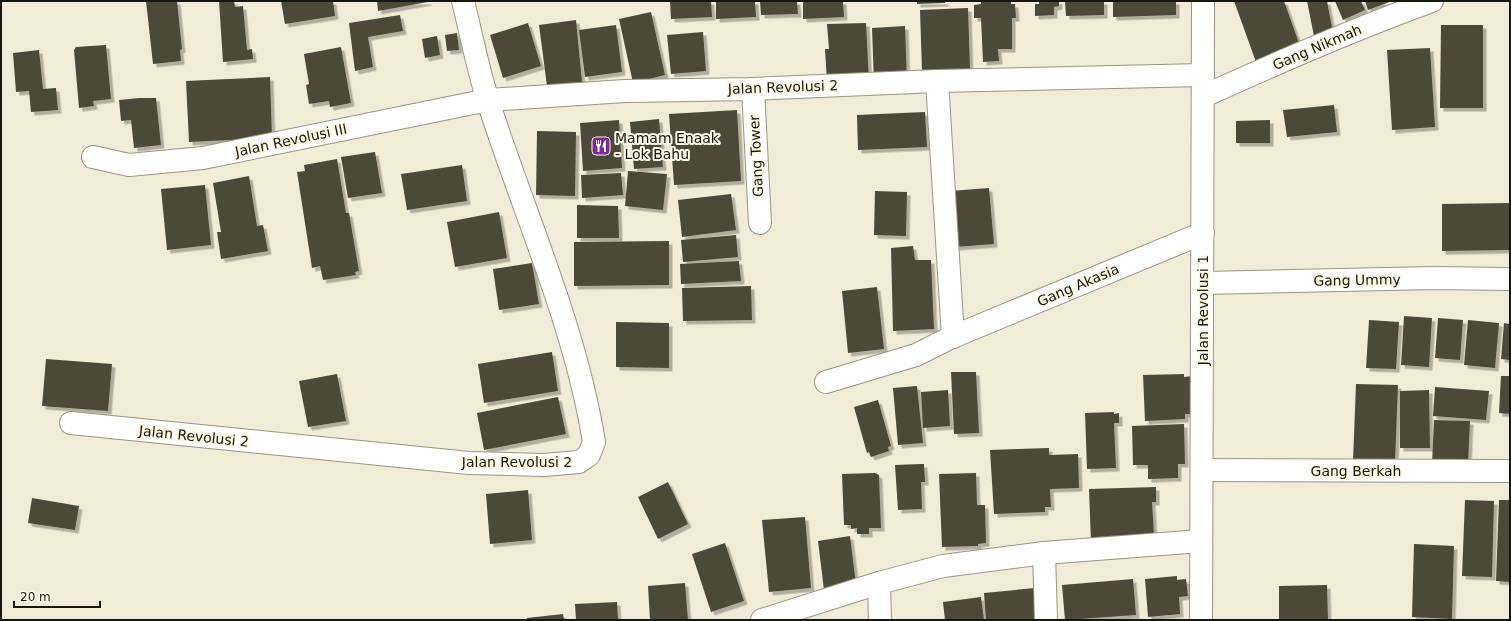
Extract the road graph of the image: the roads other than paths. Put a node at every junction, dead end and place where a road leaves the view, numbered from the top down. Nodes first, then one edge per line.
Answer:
1 (463, 1) edge
2 (1203, 1) edge
3 (1432, 1) edge
4 (937, 81) junction
5 (1204, 85) junction
6 (753, 89) junction
7 (488, 100) junction
8 (94, 157) dead end
9 (760, 223) dead end
10 (1203, 233) junction
11 (1510, 278) edge
12 (1204, 283) junction
13 (953, 337) junction
14 (826, 382) dead end
15 (71, 423) dead end
16 (1202, 470) junction
17 (1510, 471) edge
18 (1201, 541) junction
19 (1044, 553) junction
20 (879, 583) junction
21 (762, 620) edge
22 (880, 620) edge
23 (1046, 620) edge
24 (1201, 620) edge

1 - 7 street, Jalan Revolusi 2
2 - 5 street, Jalan Revolusi 1
3 - 5 street, Gang Nikmah
4 - 5 street, Jalan Revolusi 2
4 - 6 street, Jalan Revolusi 2
4 - 13 street
5 - 10 street, Jalan Revolusi 1
6 - 7 street, Jalan Revolusi 2
6 - 9 street, Gang Tower
7 - 8 street, Jalan Revolusi III
7 - 15 street, Jalan Revolusi 2
10 - 12 street, Jalan Revolusi 1
10 - 13 street, Gang Akasia
11 - 12 street, Gang Ummy
12 - 16 street, Jalan Revolusi 1
13 - 14 street, Gang Akasia
16 - 17 street, Gang Berkah
16 - 18 street, Jalan Revolusi 1
18 - 19 street
18 - 24 street, Jalan Revolusi 1
19 - 20 street
19 - 23 street
20 - 21 street
20 - 22 street

